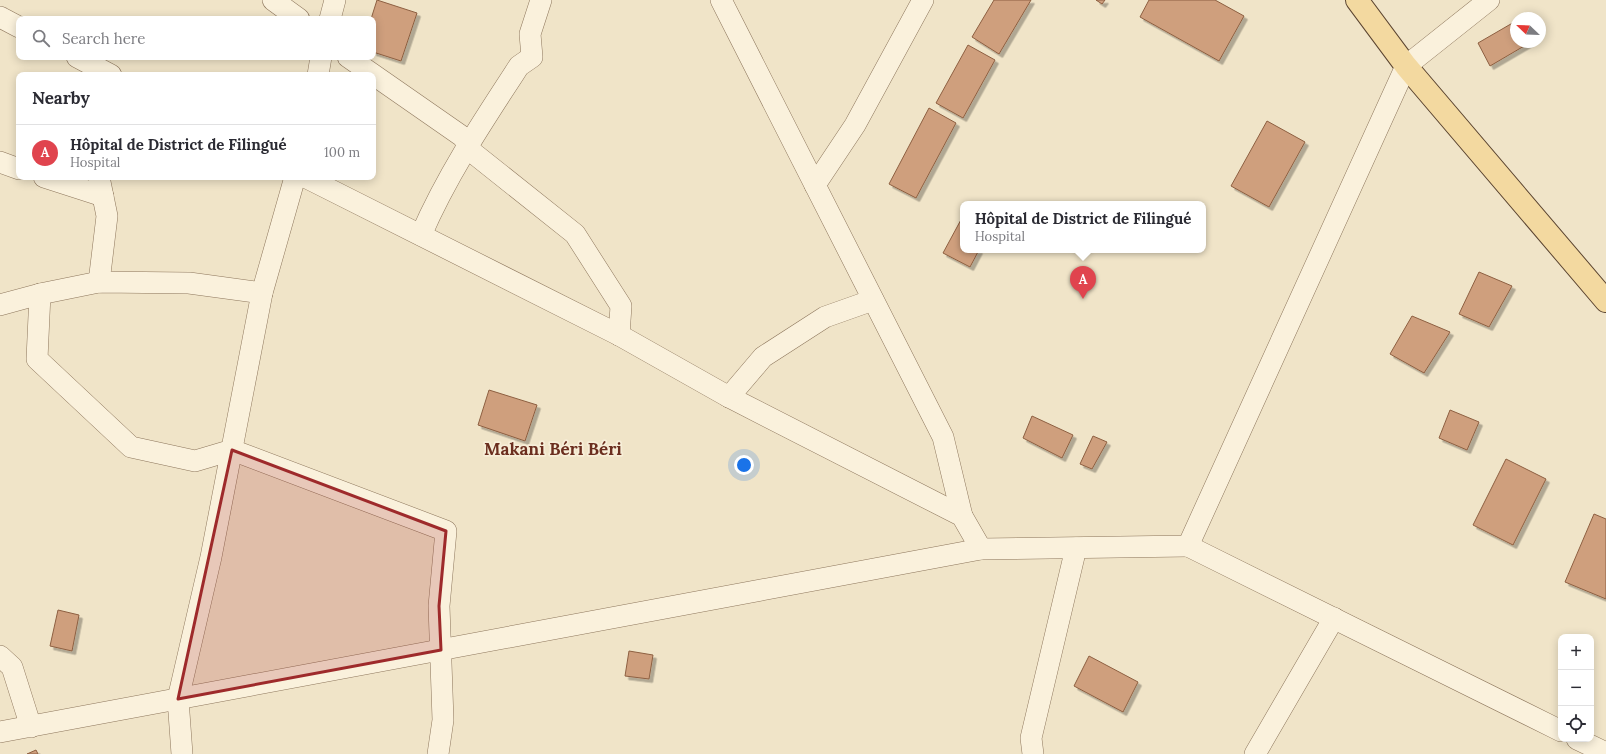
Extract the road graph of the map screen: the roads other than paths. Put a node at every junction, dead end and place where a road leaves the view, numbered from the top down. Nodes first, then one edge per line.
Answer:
1 (273, 0) edge
2 (335, 0) edge
3 (541, 0) edge
4 (721, 0) edge
5 (923, 0) edge
6 (1357, 0) edge
7 (1489, 0) edge
8 (295, 16) edge
9 (331, 16) edge
10 (0, 17) edge
11 (16, 25) edge
12 (82, 60) edge
13 (320, 60) edge
14 (352, 60) edge
15 (1406, 66) junction
16 (104, 72) edge
17 (318, 72) edge
18 (370, 72) edge
19 (376, 76) edge
20 (468, 145) junction
21 (0, 162) edge
22 (16, 168) edge
23 (61, 180) edge
24 (294, 180) edge
25 (311, 180) edge
26 (815, 185) junction
27 (101, 187) edge
28 (421, 235) junction
29 (99, 282) junction
30 (262, 293) junction
31 (40, 294) junction
32 (873, 300) junction
33 (1606, 301) edge
34 (0, 305) edge
35 (620, 335) junction
36 (729, 397) junction
37 (232, 450) junction
38 (962, 516) junction
39 (1188, 546) junction
40 (1076, 548) junction
41 (981, 549) junction
42 (1334, 618) junction
43 (441, 650) junction
44 (0, 656) edge
45 (178, 699) junction
46 (31, 727) junction
47 (1558, 730) edge
48 (0, 732) edge
49 (1583, 742) edge
50 (182, 754) edge
51 (438, 754) edge
52 (1033, 754) edge
53 (1255, 754) edge
54 (1606, 754) edge

1 - 8 street
2 - 9 street
3 - 20 street
4 - 26 street
5 - 26 street
6 - 15 main road
7 - 15 street
10 - 11 street
12 - 16 street
13 - 17 street
14 - 18 street
15 - 33 main road
15 - 39 street
19 - 20 street
20 - 28 street
20 - 35 street
21 - 22 street
23 - 27 street
24 - 30 street
25 - 28 street
26 - 32 street
27 - 29 street
28 - 35 street
29 - 30 street
29 - 31 street
30 - 37 street
31 - 34 street
31 - 37 street
32 - 36 street
32 - 38 street
35 - 36 street
36 - 38 street
37 - 43 street
37 - 45 street
38 - 41 street
39 - 40 street
39 - 42 street
40 - 41 street
40 - 52 street
41 - 43 street
42 - 47 street
42 - 53 street
43 - 45 street
43 - 51 street
44 - 46 street
45 - 46 street
45 - 50 street
46 - 48 street
49 - 54 street

